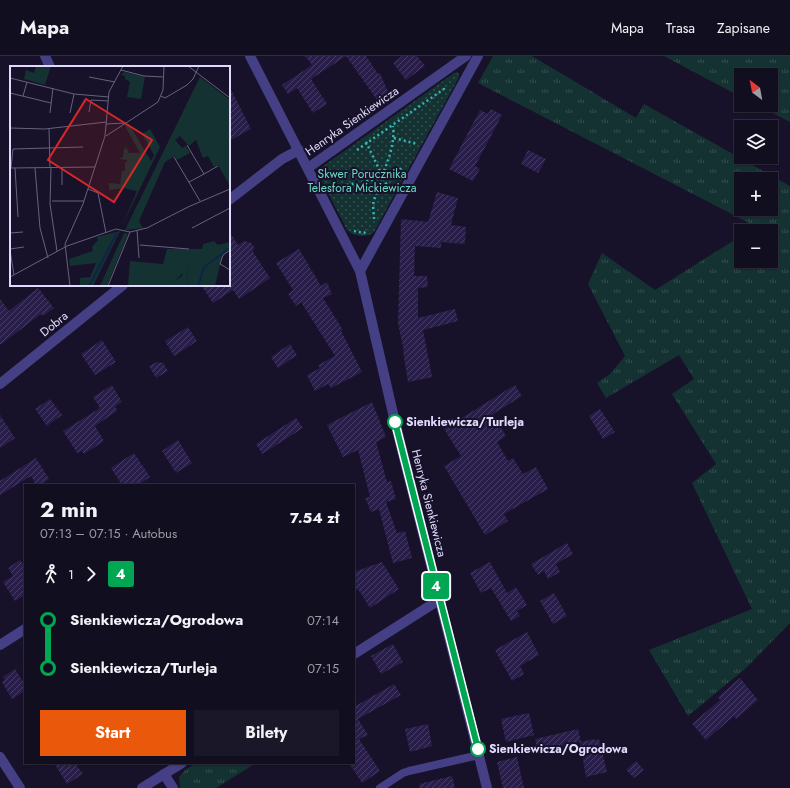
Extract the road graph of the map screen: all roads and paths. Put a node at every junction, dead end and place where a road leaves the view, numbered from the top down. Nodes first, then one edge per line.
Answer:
1 (45, 56) edge
2 (250, 56) edge
3 (466, 56) edge
4 (478, 56) edge
5 (50, 66) edge
6 (456, 96) junction
7 (393, 125) junction
8 (360, 132) junction
9 (394, 138) junction
10 (367, 144) junction
11 (414, 144) junction
12 (427, 149) junction
13 (299, 150) junction
14 (411, 150) dead end
15 (354, 152) dead end
16 (404, 162) dead end
17 (308, 168) junction
18 (382, 178) junction
19 (394, 181) dead end
20 (330, 183) dead end
21 (392, 186) dead end
22 (332, 188) junction
23 (389, 192) junction
24 (335, 194) dead end
25 (230, 199) edge
26 (399, 200) junction
27 (378, 212) dead end
28 (374, 219) junction
29 (352, 229) dead end
30 (360, 271) junction
31 (122, 286) edge
32 (0, 384) edge
33 (440, 600) junction
34 (24, 630) edge
35 (0, 645) edge
36 (355, 653) edge
37 (479, 755) junction
38 (0, 757) edge
39 (180, 764) edge
40 (164, 774) junction
41 (20, 788) edge
42 (142, 788) edge
43 (173, 788) edge
44 (380, 788) edge
45 (487, 788) edge

1 - 5 street
2 - 13 street
3 - 8 street, Henryka Sienkiewicza
4 - 6 street
6 - 7 path
6 - 12 street
7 - 9 path
7 - 10 path
8 - 10 path
8 - 17 street, Henryka Sienkiewicza
9 - 11 path
9 - 18 path
10 - 15 path
10 - 18 path
11 - 12 path
11 - 14 path
12 - 26 street
13 - 17 street
13 - 25 street
16 - 19 path
17 - 30 street, Henryka Sienkiewicza
18 - 22 path
18 - 23 path
18 - 28 path
20 - 22 path
21 - 23 path
22 - 24 path
23 - 26 path
26 - 30 street
27 - 28 path
28 - 29 path
30 - 33 street, Henryka Sienkiewicza
31 - 32 street, Dobra
33 - 36 street
33 - 37 street, Henryka Sienkiewicza
34 - 35 street
37 - 44 lane
37 - 45 street, Henryka Sienkiewicza
38 - 41 street
39 - 40 street
40 - 42 street
40 - 43 street

